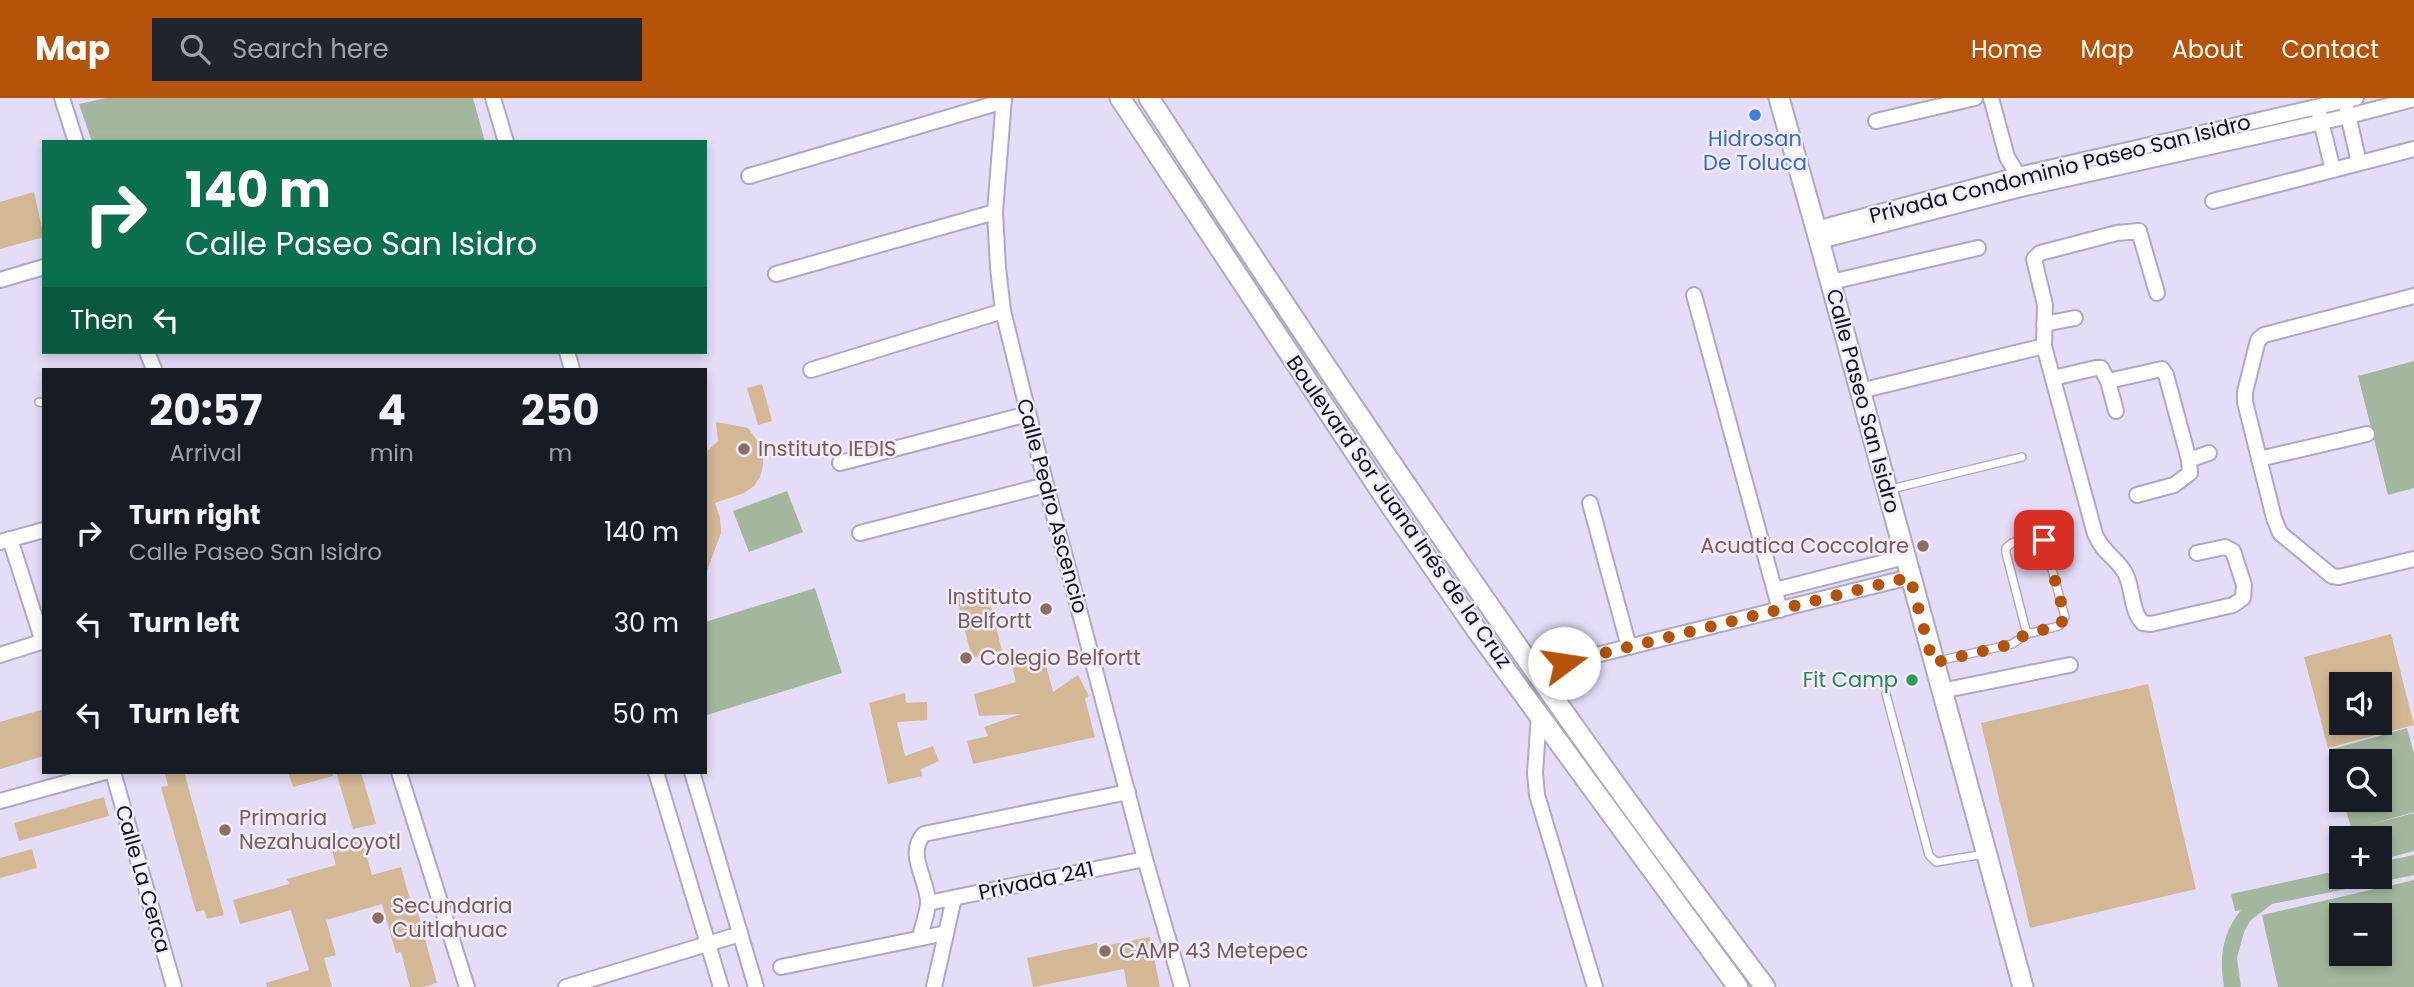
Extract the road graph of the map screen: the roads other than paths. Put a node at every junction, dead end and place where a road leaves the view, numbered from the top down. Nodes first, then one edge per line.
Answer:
1 (62, 98) edge
2 (493, 98) edge
3 (1120, 98) edge
4 (1149, 98) edge
5 (1779, 98) edge
6 (1975, 98) edge
7 (1991, 98) edge
8 (2348, 99) edge
9 (2414, 99) edge
10 (1004, 100) edge
11 (2316, 102) edge
12 (2349, 116) junction
13 (1876, 121) dead end
14 (2321, 122) junction
15 (75, 140) edge
16 (505, 140) edge
17 (2414, 149) edge
18 (2359, 163) junction
19 (2333, 170) junction
20 (748, 176) dead end
21 (2020, 182) junction
22 (2213, 201) dead end
23 (995, 212) junction
24 (1818, 235) junction
25 (1978, 248) dead end
26 (42, 269) edge
27 (776, 274) dead end
28 (0, 280) edge
29 (1831, 282) junction
30 (2157, 293) dead end
31 (1694, 295) dead end
32 (2414, 296) edge
33 (1003, 311) junction
34 (2075, 318) dead end
35 (2044, 324) junction
36 (2044, 346) junction
37 (811, 370) dead end
38 (2053, 379) junction
39 (2108, 381) junction
40 (1860, 391) junction
41 (2116, 411) dead end
42 (1028, 414) junction
43 (2367, 433) dead end
44 (2209, 453) dead end
45 (2022, 457) dead end
46 (2259, 459) junction
47 (2189, 460) junction
48 (840, 463) dead end
49 (1046, 485) junction
50 (1887, 490) junction
51 (2137, 495) dead end
52 (1590, 502) dead end
53 (42, 531) edge
54 (860, 533) dead end
55 (5, 541) edge
56 (2197, 553) dead end
57 (1905, 558) junction
58 (2414, 559) edge
59 (1910, 577) junction
60 (1775, 590) junction
61 (1780, 610) junction
62 (2026, 634) junction
63 (42, 639) edge
64 (42, 642) edge
65 (1629, 647) junction
66 (0, 655) edge
67 (1564, 663) dead end
68 (1933, 663) junction
69 (2070, 665) dead end
70 (1941, 691) junction
71 (1886, 694) dead end
72 (1539, 713) junction
73 (98, 774) edge
74 (114, 774) edge
75 (400, 774) edge
76 (657, 774) edge
77 (693, 774) edge
78 (1128, 792) junction
79 (0, 801) edge
80 (1986, 853) junction
81 (1145, 859) junction
82 (954, 898) junction
83 (928, 903) junction
84 (946, 933) junction
85 (740, 934) junction
86 (920, 937) junction
87 (708, 944) junction
88 (781, 967) dead end
89 (174, 987) edge
90 (467, 987) edge
91 (566, 987) edge
92 (721, 987) edge
93 (756, 987) edge
94 (934, 987) edge
95 (1182, 987) edge
96 (1595, 987) edge
97 (1738, 987) edge
98 (1765, 987) edge
99 (2023, 987) edge

1 - 15 street
2 - 16 street
3 - 72 main road, Boulevard Sor Juana Inés de la Cruz
4 - 98 main road, Boulevard Sor Juana Inés de la Cruz
5 - 24 main road, Calle Paseo San Isidro
6 - 13 street
7 - 21 street
8 - 11 street, Privada Condominio Paseo San Isidro
8 - 12 street
9 - 12 street, Privada Condominio Paseo San Isidro
10 - 20 street
10 - 23 street, Calle Pedro Ascencio
11 - 14 street
11 - 21 street, Privada Condominio Paseo San Isidro
12 - 14 street, Privada Condominio Paseo San Isidro
12 - 18 street
14 - 19 street
14 - 21 street, Privada Condominio Paseo San Isidro
17 - 18 street
18 - 19 street
19 - 22 street
21 - 24 street, Privada Condominio Paseo San Isidro
23 - 27 street
23 - 33 street, Calle Pedro Ascencio
24 - 29 main road, Calle Paseo San Isidro
25 - 29 street
26 - 28 street
29 - 40 main road, Calle Paseo San Isidro
30 - 35 street
31 - 60 street
32 - 46 street
33 - 37 street
33 - 42 street, Calle Pedro Ascencio
34 - 35 street
35 - 36 street
36 - 38 street
36 - 40 street
38 - 39 street
38 - 56 street
39 - 41 street
39 - 47 street
40 - 50 main road, Calle Paseo San Isidro
42 - 48 street
42 - 49 street, Calle Pedro Ascencio
43 - 46 street
44 - 47 street
45 - 50 lane
46 - 58 street
47 - 51 street
49 - 54 street
49 - 78 street, Calle Pedro Ascencio
50 - 57 main road, Calle Paseo San Isidro
52 - 65 street
53 - 55 street
55 - 63 street
57 - 59 main road, Calle Paseo San Isidro
57 - 60 street
59 - 61 street
59 - 68 main road, Calle Paseo San Isidro
60 - 61 street
61 - 65 street
62 - 62 lane
62 - 68 lane
64 - 66 street
65 - 67 street
68 - 70 main road, Calle Paseo San Isidro
69 - 70 street
70 - 80 main road, Calle Paseo San Isidro
71 - 80 lane
72 - 96 street
72 - 97 main road, Boulevard Sor Juana Inés de la Cruz
73 - 79 street
74 - 89 street, Calle La Cerca
75 - 90 street
76 - 87 street
77 - 85 street
78 - 81 street, Calle Pedro Ascencio
78 - 83 street
80 - 99 main road, Calle Paseo San Isidro
81 - 82 street, Privada 241
81 - 95 street, Calle Pedro Ascencio
82 - 83 street, Privada 241
82 - 84 street
83 - 86 street
84 - 86 street
84 - 94 street
85 - 87 street
85 - 93 street
86 - 88 street
87 - 91 street
87 - 92 street

